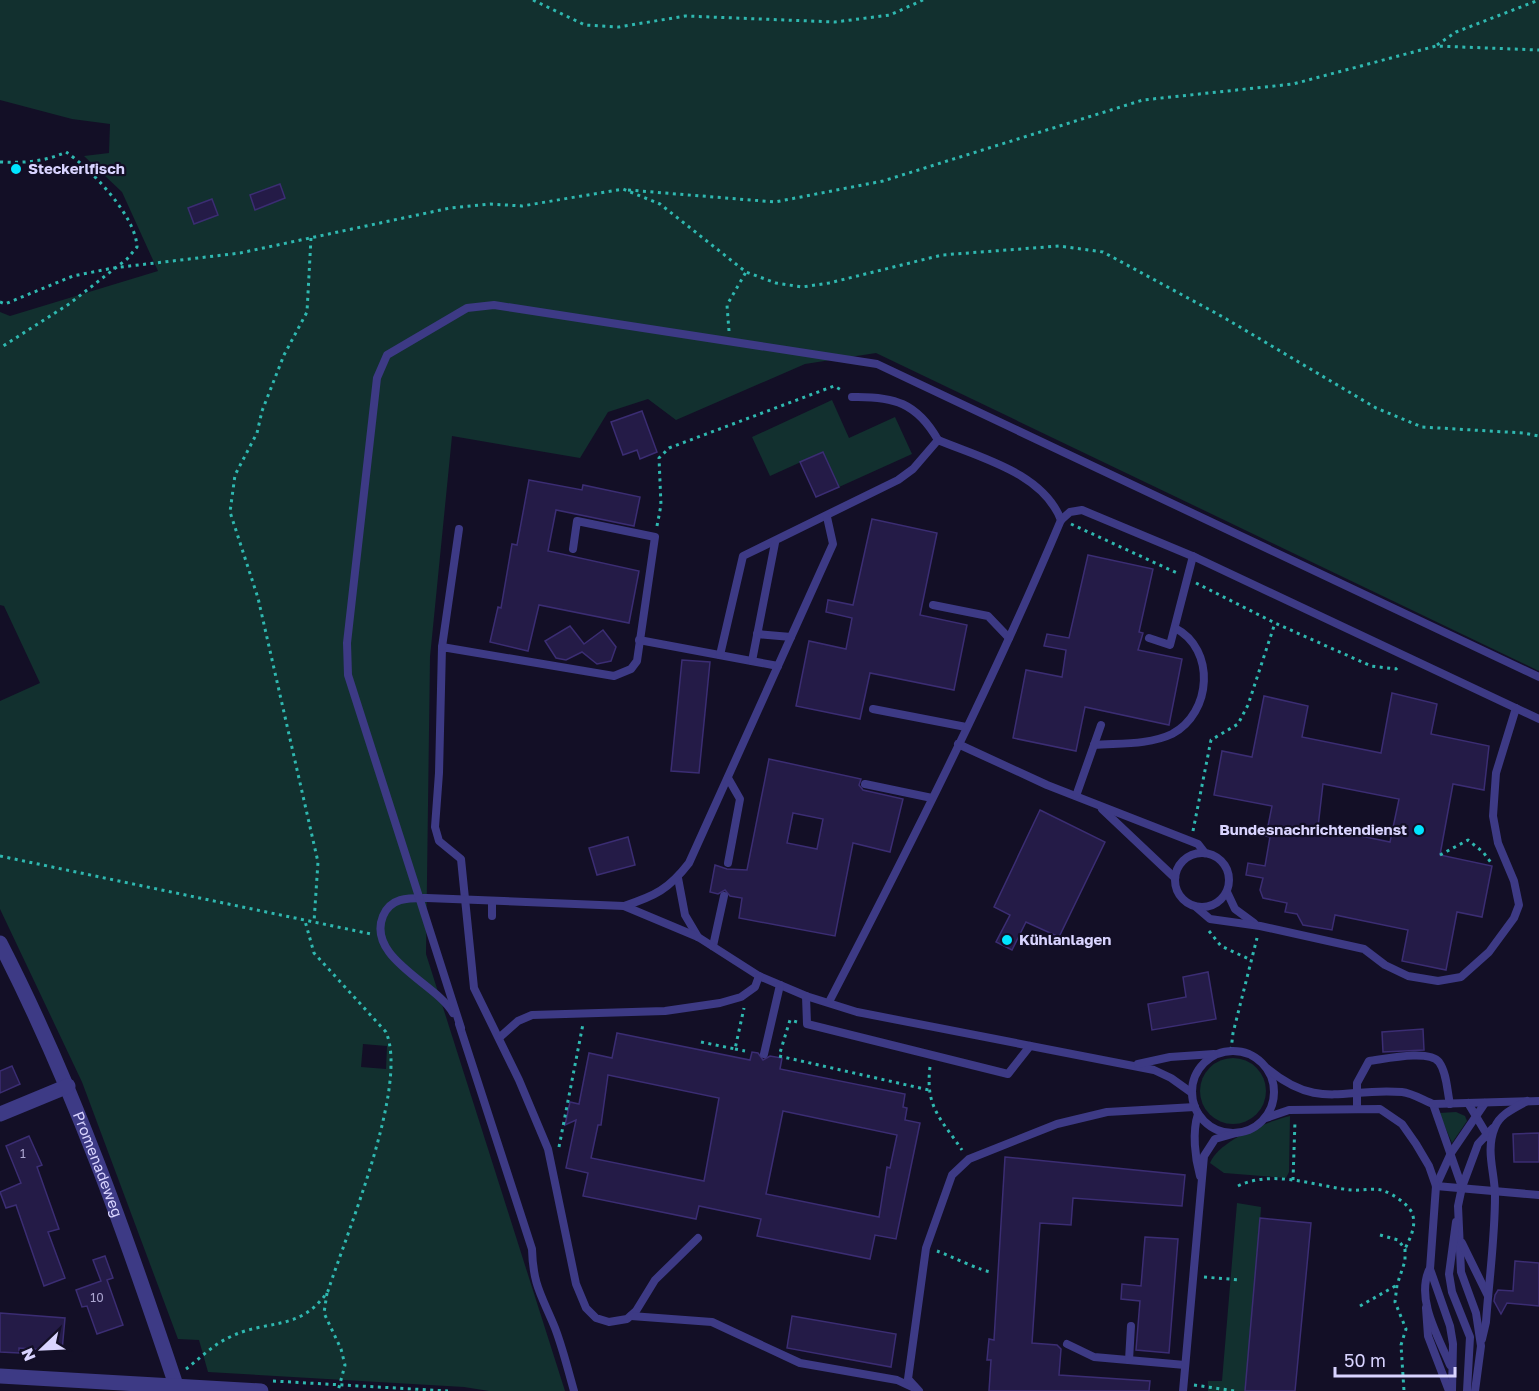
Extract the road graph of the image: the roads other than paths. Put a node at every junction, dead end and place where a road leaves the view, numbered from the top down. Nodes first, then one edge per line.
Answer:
1 (852, 397) road end
2 (938, 440) junction
3 (827, 517) junction
4 (1061, 520) junction
5 (459, 529) dead end
6 (775, 543) junction
7 (573, 549) dead end
8 (1193, 556) junction
9 (933, 605) dead end
10 (1175, 628) junction
11 (757, 634) junction
12 (791, 637) junction
13 (1009, 638) junction
14 (1149, 638) dead end
15 (639, 640) junction
16 (442, 647) junction
17 (720, 655) junction
18 (752, 661) junction
19 (778, 666) junction
20 (1539, 677) edge
21 (1516, 708) junction
22 (873, 709) dead end
23 (1539, 719) edge
24 (1101, 725) dead end
25 (966, 727) junction
26 (958, 744) junction
27 (1094, 745) junction
28 (728, 778) junction
29 (865, 784) dead end
30 (1076, 796) junction
31 (932, 798) junction
32 (1097, 804) junction
33 (1205, 853) junction
34 (729, 863) dead end
35 (678, 878) junction
36 (1176, 878) junction
37 (1227, 892) junction
38 (724, 896) dead end
39 (419, 898) junction
40 (465, 901) junction
41 (492, 903) junction
42 (624, 906) junction
43 (1196, 906) junction
44 (492, 916) dead end
45 (1260, 926) junction
46 (698, 937) junction
47 (0, 943) edge
48 (713, 946) junction
49 (759, 976) junction
50 (780, 985) junction
51 (806, 996) junction
52 (829, 1002) junction
53 (461, 1028) junction
54 (500, 1037) junction
55 (1030, 1046) junction
56 (1217, 1053) junction
57 (764, 1054) dead end
58 (1132, 1066) junction
59 (1268, 1069) junction
60 (68, 1086) junction
61 (1192, 1093) junction
62 (1356, 1094) junction
63 (1527, 1101) junction
64 (1539, 1101) edge
65 (1468, 1103) junction
66 (1485, 1103) junction
67 (1433, 1104) junction
68 (1450, 1104) junction
69 (1357, 1109) junction
70 (1197, 1111) junction
71 (0, 1114) edge
72 (1477, 1116) junction
73 (1266, 1118) junction
74 (1495, 1126) junction
75 (1236, 1133) junction
76 (1488, 1134) junction
77 (1491, 1144) junction
78 (1451, 1153) junction
79 (1201, 1178) junction
80 (1436, 1186) junction
81 (1462, 1187) junction
82 (1494, 1190) junction
83 (1539, 1195) edge
84 (1458, 1206) junction
85 (698, 1238) dead end
86 (1461, 1241) junction
87 (1430, 1269) junction
88 (1488, 1297) junction
89 (1426, 1305) junction
90 (631, 1316) junction
91 (1131, 1326) dead end
92 (1067, 1344) dead end
93 (1481, 1346) junction
94 (1129, 1360) junction
95 (1185, 1365) junction
96 (1452, 1370) junction
97 (0, 1376) edge
98 (177, 1384) edge
99 (265, 1386) edge
100 (1183, 1387) edge
101 (918, 1390) edge
102 (574, 1391) edge
103 (1450, 1391) edge
104 (1467, 1391) edge
105 (1475, 1391) edge

1 - 2 lane
2 - 3 lane
2 - 4 lane
3 - 6 lane
3 - 12 lane
4 - 8 lane
4 - 13 lane
5 - 16 lane
6 - 11 lane
6 - 17 lane
7 - 15 lane
8 - 10 lane
8 - 21 lane
9 - 13 lane
10 - 14 lane
10 - 27 lane
11 - 12 lane
11 - 18 lane
12 - 19 lane
13 - 25 lane
15 - 16 lane
15 - 17 lane
16 - 40 lane
17 - 18 lane
18 - 19 lane
19 - 28 lane
20 - 39 lane
21 - 23 lane
21 - 45 lane
22 - 25 lane
24 - 27 lane
25 - 26 lane
26 - 30 lane
26 - 31 lane
27 - 30 lane
28 - 34 lane
28 - 35 lane
29 - 31 lane
30 - 32 lane
31 - 52 lane
32 - 33 lane
32 - 36 lane
33 - 36 lane
33 - 37 lane
35 - 42 lane
35 - 46 lane
36 - 43 lane
37 - 43 lane
37 - 45 lane
38 - 48 lane
39 - 40 lane
39 - 53 lane
39 - 53 lane
40 - 41 lane
40 - 54 lane
41 - 42 lane
41 - 44 lane
42 - 46 lane
43 - 45 lane
46 - 48 lane
47 - 60 street, Promenadeweg
48 - 49 lane
49 - 50 lane
49 - 54 lane
50 - 51 lane
50 - 57 lane
51 - 52 lane
51 - 55 lane
52 - 55 lane
53 - 102 lane
54 - 90 lane
55 - 58 lane
56 - 58 lane
56 - 59 lane
56 - 61 lane
58 - 61 lane
59 - 62 lane
59 - 73 lane
60 - 71 street
60 - 98 street, Promenadeweg
61 - 70 lane
62 - 67 lane
62 - 68 lane
62 - 69 lane
63 - 64 lane
63 - 66 lane
63 - 74 lane
65 - 66 lane
65 - 68 lane
65 - 72 lane
66 - 72 lane
67 - 68 lane
67 - 78 lane
69 - 73 lane
69 - 80 lane
70 - 75 lane
70 - 79 lane
70 - 101 lane
72 - 76 lane
72 - 78 lane
73 - 75 lane
74 - 76 lane
74 - 77 lane
75 - 79 lane
76 - 77 lane
76 - 81 lane
77 - 82 lane
78 - 80 lane
78 - 81 lane
79 - 95 lane
80 - 81 lane
80 - 87 lane
81 - 82 lane
81 - 84 lane
82 - 83 lane
82 - 88 lane
84 - 86 lane
84 - 104 lane
85 - 90 lane
86 - 88 lane
86 - 93 lane
87 - 89 lane
87 - 96 lane
88 - 93 lane
89 - 96 lane
89 - 103 lane
90 - 101 lane
91 - 94 lane
92 - 94 lane
93 - 105 lane
94 - 95 lane
95 - 100 lane
96 - 103 lane
97 - 98 street
98 - 99 street

